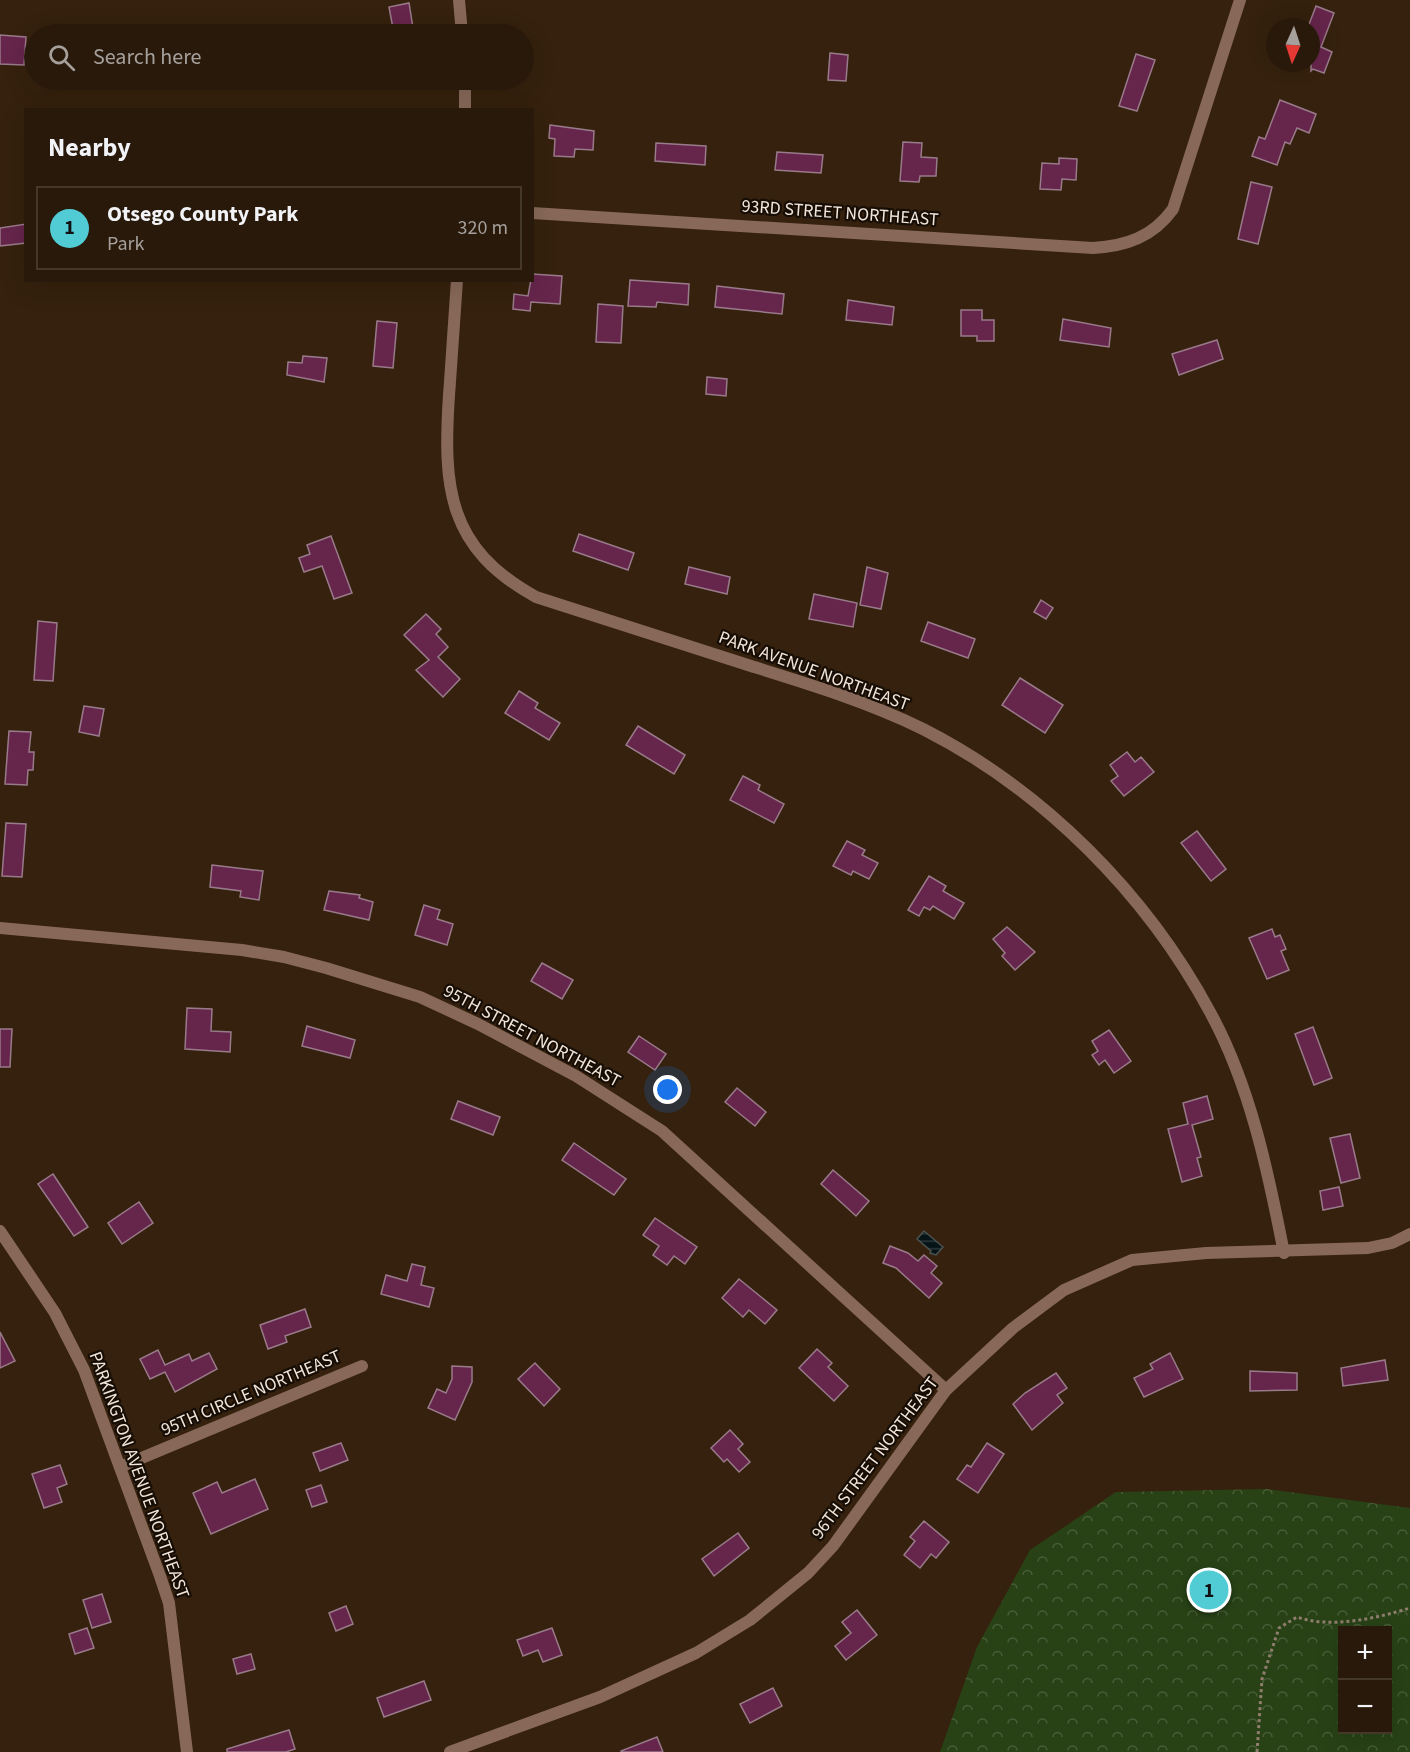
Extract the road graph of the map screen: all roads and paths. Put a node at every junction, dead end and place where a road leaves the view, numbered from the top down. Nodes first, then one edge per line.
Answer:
1 (459, 0) edge
2 (1240, 0) edge
3 (461, 24) edge
4 (465, 90) edge
5 (465, 108) edge
6 (534, 213) edge
7 (457, 282) edge
8 (0, 928) edge
9 (0, 1231) edge
10 (1410, 1234) edge
11 (1284, 1253) junction
12 (362, 1365) dead end
13 (946, 1390) junction
14 (120, 1467) junction
15 (1410, 1608) edge
16 (187, 1752) edge
17 (450, 1752) edge
18 (1257, 1752) edge

1 - 3 street
2 - 6 street, 93RD STREET NORTHEAST
4 - 5 street
7 - 11 street, PARK AVENUE NORTHEAST
8 - 13 street, 95TH STREET NORTHEAST
9 - 14 street, PARKINGTON AVENUE NORTHEAST
10 - 11 street, 96TH STREET NORTHEAST
11 - 13 street, 96TH STREET NORTHEAST
12 - 14 street, 95TH CIRCLE NORTHEAST
13 - 17 street, 96TH STREET NORTHEAST
14 - 16 street, PARKINGTON AVENUE NORTHEAST
15 - 18 path

